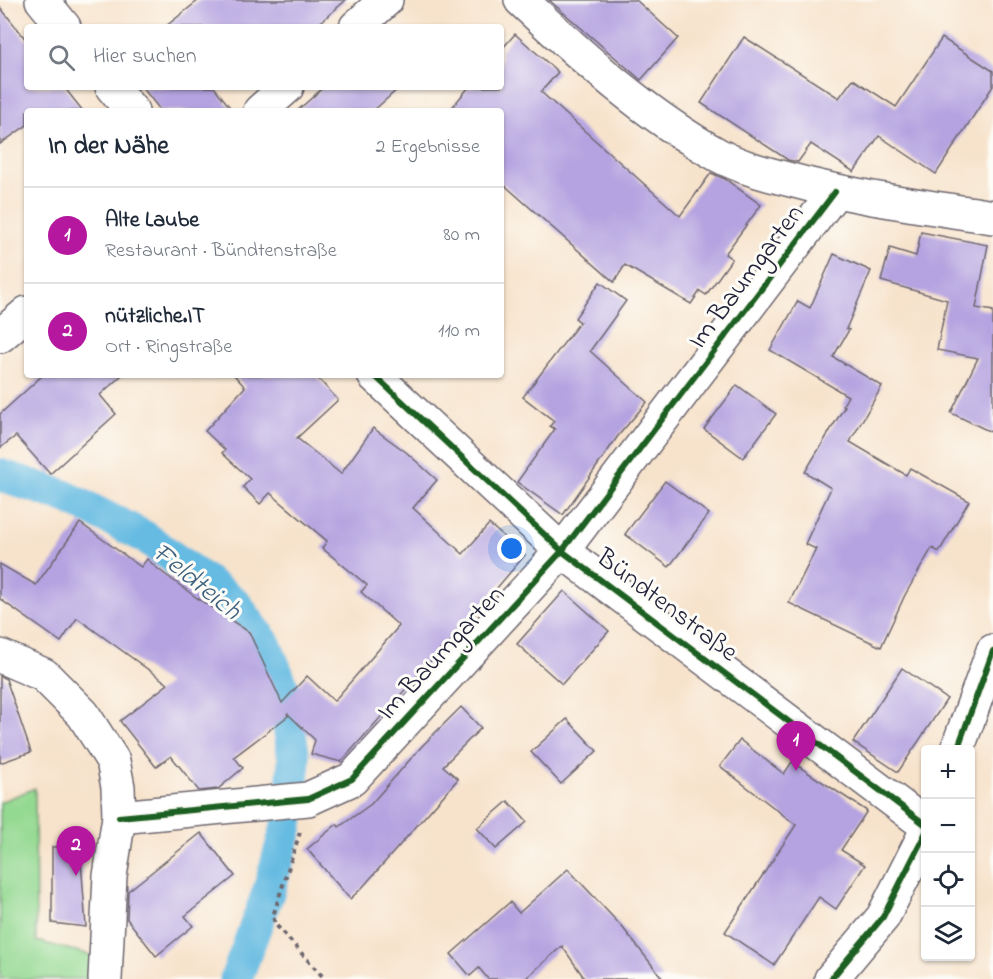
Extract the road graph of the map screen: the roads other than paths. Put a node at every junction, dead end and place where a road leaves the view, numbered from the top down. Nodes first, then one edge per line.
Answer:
1 (42, 0) edge
2 (386, 0) edge
3 (521, 0) edge
4 (61, 24) edge
5 (359, 24) edge
6 (114, 90) edge
7 (284, 90) edge
8 (130, 108) edge
9 (263, 108) edge
10 (835, 192) junction
11 (993, 217) edge
12 (24, 316) edge
13 (0, 336) edge
14 (377, 378) edge
15 (562, 551) junction
16 (993, 651) edge
17 (0, 656) edge
18 (959, 745) edge
19 (119, 817) junction
20 (921, 821) edge
21 (921, 842) edge
22 (105, 979) edge
23 (831, 979) edge

1 - 4 street
2 - 5 street
3 - 10 street
6 - 8 street
7 - 9 street
10 - 11 street
10 - 15 street, Im Baumgarten
12 - 13 street
14 - 15 street, Bündtenstraße
15 - 19 street, Im Baumgarten
15 - 20 street, Bündtenstraße
16 - 18 street
17 - 19 street
19 - 22 street
21 - 23 street

